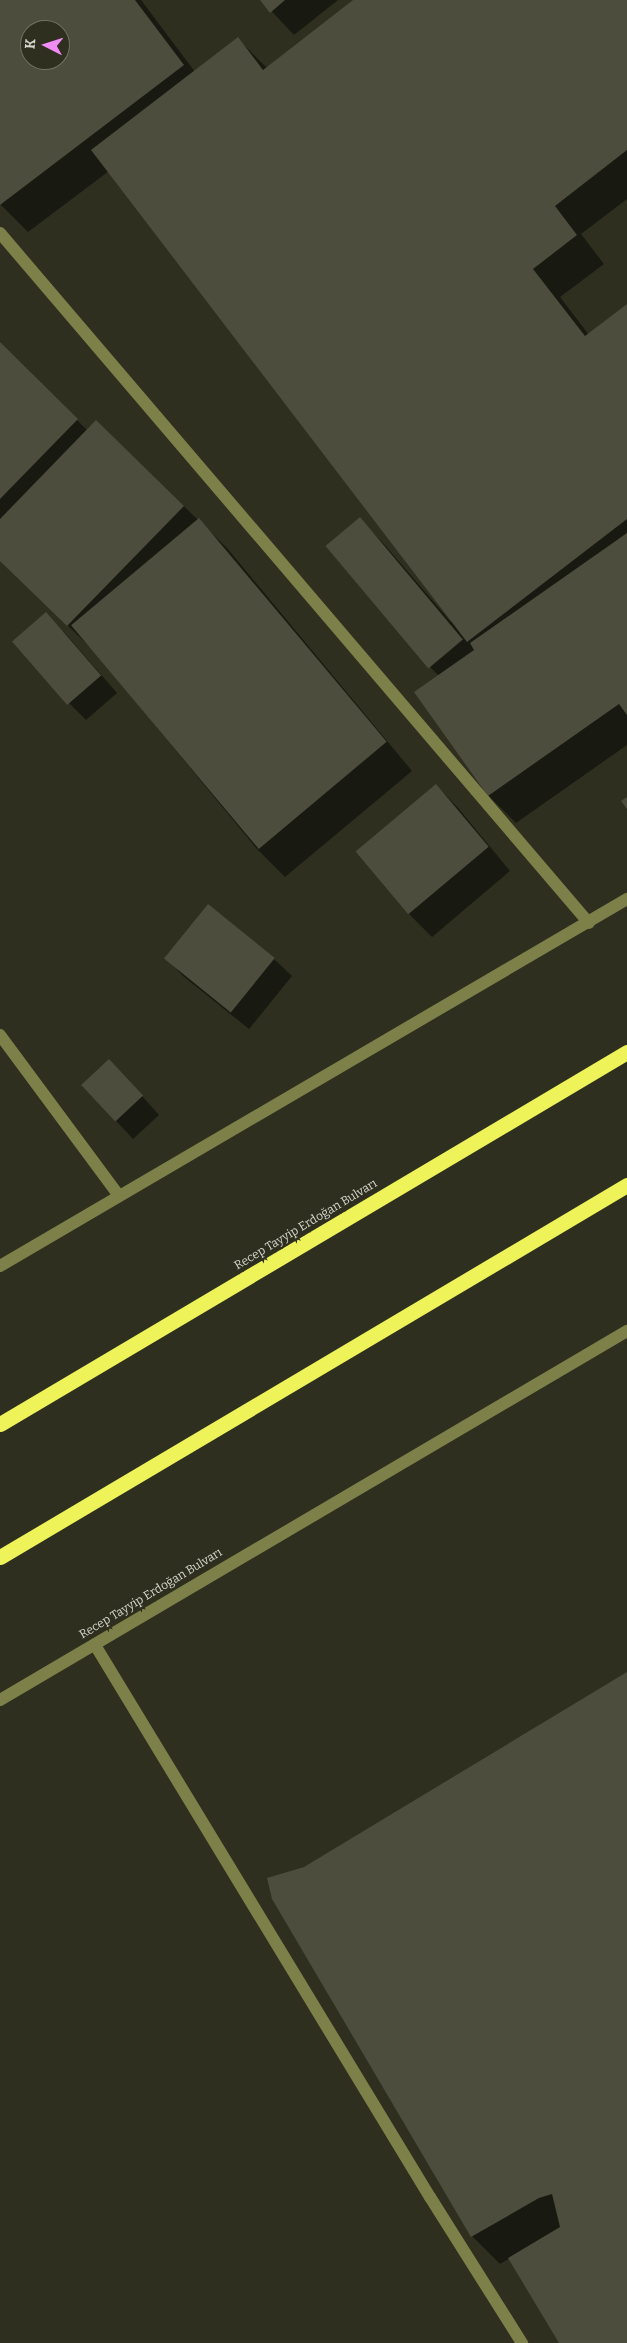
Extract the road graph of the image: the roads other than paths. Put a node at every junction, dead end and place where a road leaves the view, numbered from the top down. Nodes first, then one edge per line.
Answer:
1 (0, 232) edge
2 (627, 899) edge
3 (589, 923) junction
4 (0, 1035) edge
5 (627, 1052) edge
6 (627, 1185) edge
7 (119, 1196) junction
8 (0, 1266) edge
9 (627, 1331) edge
10 (0, 1424) edge
11 (0, 1557) edge
12 (95, 1645) junction
13 (0, 1700) edge
14 (522, 2343) edge

1 - 3 street
2 - 3 street
3 - 7 street
4 - 7 street
5 - 10 highway, Recep Tayyip Erdoğan Bulvarı
6 - 11 highway
7 - 8 street
9 - 12 street, Recep Tayyip Erdoğan Bulvarı
12 - 13 street, Recep Tayyip Erdoğan Bulvarı
12 - 14 street

